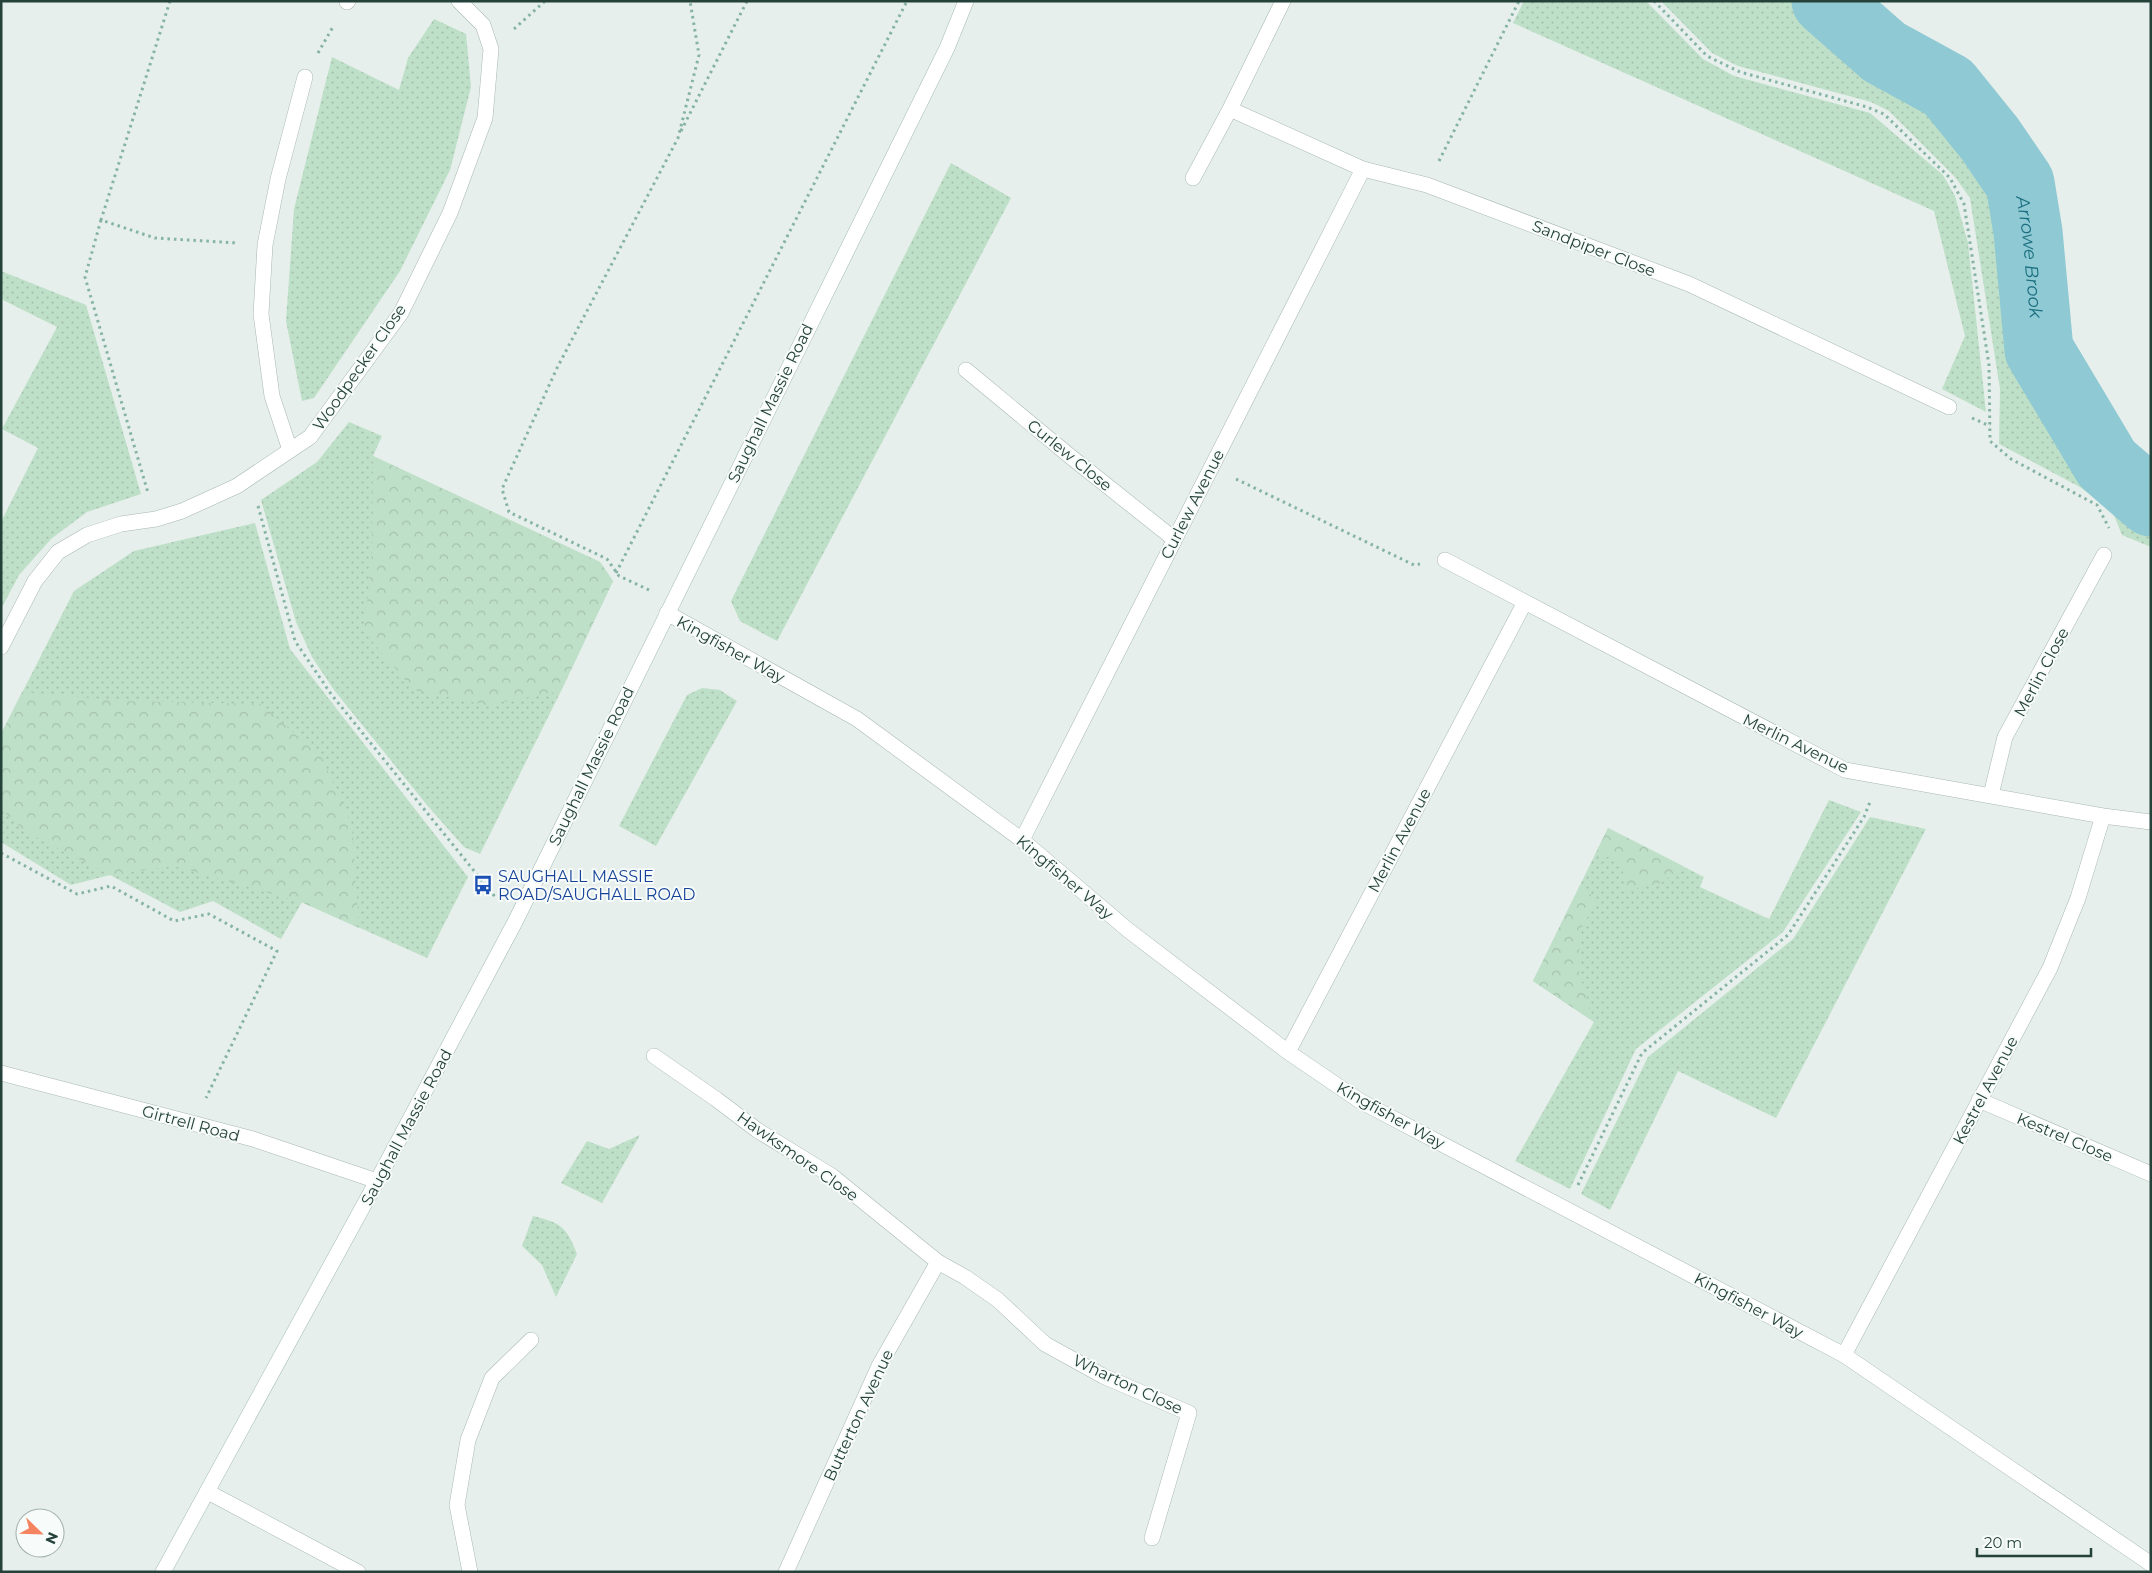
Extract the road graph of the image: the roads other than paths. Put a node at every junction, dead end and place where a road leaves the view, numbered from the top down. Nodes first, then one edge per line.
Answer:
1 (459, 1) edge
2 (966, 1) edge
3 (1283, 1) edge
4 (305, 77) road end
5 (1230, 109) junction
6 (1363, 169) junction
7 (1192, 178) dead end
8 (966, 370) dead end
9 (1949, 407) dead end
10 (290, 450) junction
11 (1174, 538) junction
12 (2104, 554) road end
13 (1445, 560) road end
14 (1525, 602) junction
15 (670, 607) junction
16 (1, 647) edge
17 (1991, 795) junction
18 (2103, 816) junction
19 (2151, 822) edge
20 (1022, 840) junction
21 (1288, 1052) junction
22 (654, 1056) dead end
23 (1, 1074) edge
24 (1979, 1100) junction
25 (2151, 1174) edge
26 (377, 1181) junction
27 (938, 1262) junction
28 (531, 1340) dead end
29 (1844, 1355) junction
30 (208, 1492) junction
31 (1152, 1538) dead end
32 (2151, 1564) edge
33 (163, 1572) edge
34 (358, 1572) edge
35 (470, 1572) edge
36 (786, 1572) edge

1 - 10 street, Woodpecker Close
2 - 15 street, Saughall Massie Road
3 - 5 street
4 - 10 street
5 - 6 street, Sandpiper Close
5 - 7 street
6 - 9 street, Sandpiper Close
6 - 11 street, Curlew Avenue
8 - 11 street, Curlew Close
10 - 16 street, Woodpecker Close
11 - 20 street, Curlew Avenue
12 - 17 street, Merlin Close
13 - 14 street, Merlin Avenue
14 - 17 street, Merlin Avenue
14 - 21 street, Merlin Avenue
15 - 20 street, Kingfisher Way
15 - 26 street, Saughall Massie Road
17 - 18 street, Merlin Avenue
18 - 19 street, Merlin Avenue
18 - 24 street, Kestrel Avenue
20 - 21 street, Kingfisher Way
21 - 29 street, Kingfisher Way
22 - 27 street, Hawksmore Close
23 - 26 street, Girtrell Road
24 - 25 street, Kestrel Close
24 - 29 street, Kestrel Avenue
26 - 30 street, Saughall Massie Road
27 - 31 street, Wharton Close
27 - 36 street, Butterton Avenue
28 - 35 street
29 - 32 street, Kingfisher Way
30 - 33 street, Saughall Massie Road
30 - 34 street

